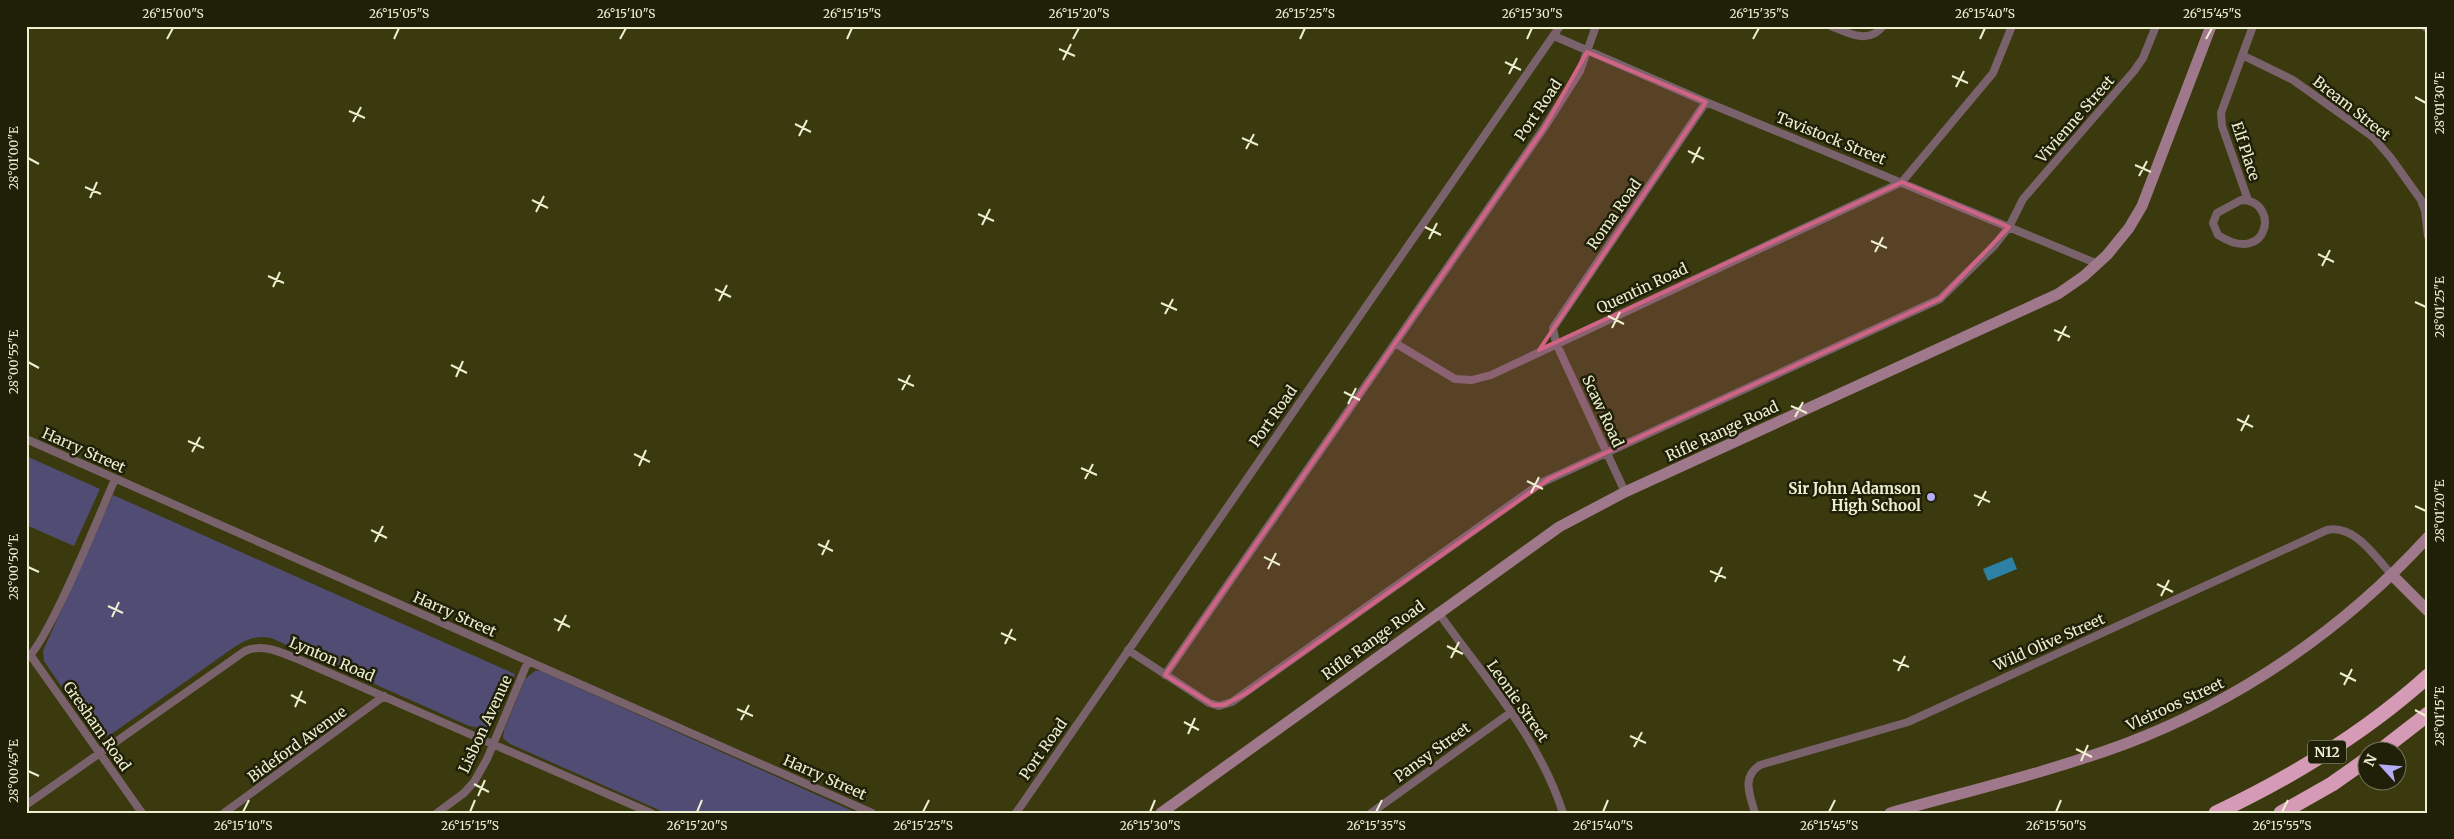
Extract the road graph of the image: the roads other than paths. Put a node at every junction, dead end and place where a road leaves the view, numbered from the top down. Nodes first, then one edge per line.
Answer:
1 (1560, 26) edge
2 (1596, 26) edge
3 (1830, 26) edge
4 (1882, 26) edge
5 (2012, 26) edge
6 (2156, 26) edge
7 (2211, 26) edge
8 (2253, 26) edge
9 (2424, 26) edge
10 (2428, 29) edge
11 (1554, 36) junction
12 (1587, 52) junction
13 (2242, 55) junction
14 (1706, 102) junction
15 (1902, 182) junction
16 (2248, 200) junction
17 (2009, 227) junction
18 (2428, 236) edge
19 (2098, 264) junction
20 (1556, 342) junction
21 (1395, 343) junction
22 (26, 439) edge
23 (1608, 453) junction
24 (115, 479) junction
25 (1625, 492) junction
26 (2428, 537) edge
27 (2392, 575) junction
28 (2428, 611) edge
29 (1438, 612) junction
30 (1128, 650) junction
31 (28, 658) edge
32 (528, 661) junction
33 (1165, 675) junction
34 (2428, 676) edge
35 (384, 696) junction
36 (1510, 713) junction
37 (2428, 714) edge
38 (2392, 742) edge
39 (494, 743) junction
40 (100, 753) junction
41 (2356, 767) edge
42 (26, 805) edge
43 (646, 812) edge
44 (142, 813) edge
45 (224, 813) edge
46 (436, 813) edge
47 (872, 813) edge
48 (1016, 813) edge
49 (1161, 813) edge
50 (1371, 813) edge
51 (1563, 813) edge
52 (1755, 813) edge
53 (1890, 813) edge
54 (2216, 813) edge
55 (2281, 813) edge

1 - 11 street, Port Road
2 - 12 street, Port Road
3 - 4 street
5 - 15 street
6 - 17 street, Vivienne Street
7 - 19 main road, Rifle Range Road
8 - 13 street, Elf Place
9 - 10 street
11 - 12 street, Tavistock Street
11 - 30 street, Port Road
12 - 14 street, Tavistock Street
12 - 21 street, Port Road
13 - 16 street, Elf Place
13 - 18 street, Bream Street
14 - 15 street, Tavistock Street
14 - 20 street, Roma Road
15 - 17 street, Tavistock Street
15 - 20 street, Quentin Road
16 - 16 street, Elf Place
17 - 19 street, Tavistock Street
17 - 23 street, Rifle Range Road
19 - 25 main road, Rifle Range Road
20 - 21 street, Quentin Road
20 - 23 street, Scaw Road
21 - 33 street, Port Road
22 - 24 street, Harry Street
23 - 25 street, Scaw Road
23 - 33 street, Rifle Range Road
24 - 31 street
24 - 32 street, Harry Street
25 - 29 main road, Rifle Range Road
26 - 27 main road, Vleiroos Street
27 - 28 main road
27 - 52 street, Wild Olive Street
27 - 53 main road, Vleiroos Street
29 - 36 street, Leonie Street
29 - 49 main road, Rifle Range Road
30 - 33 street, Rifle Range Road
30 - 48 street, Port Road
31 - 40 street, Gresham Road
32 - 39 street, Lisbon Avenue
32 - 47 street, Harry Street
34 - 54 highway, N12
35 - 39 street, Lynton Road
35 - 40 street, Lynton Road
35 - 45 street, Bideford Avenue
36 - 50 street, Pansy Street
36 - 51 street, Leonie Street
37 - 38 highway
39 - 43 street, Lynton Road
39 - 46 street, Lisbon Avenue
40 - 42 street, Lynton Road
40 - 44 street, Gresham Road
41 - 55 highway, N12

